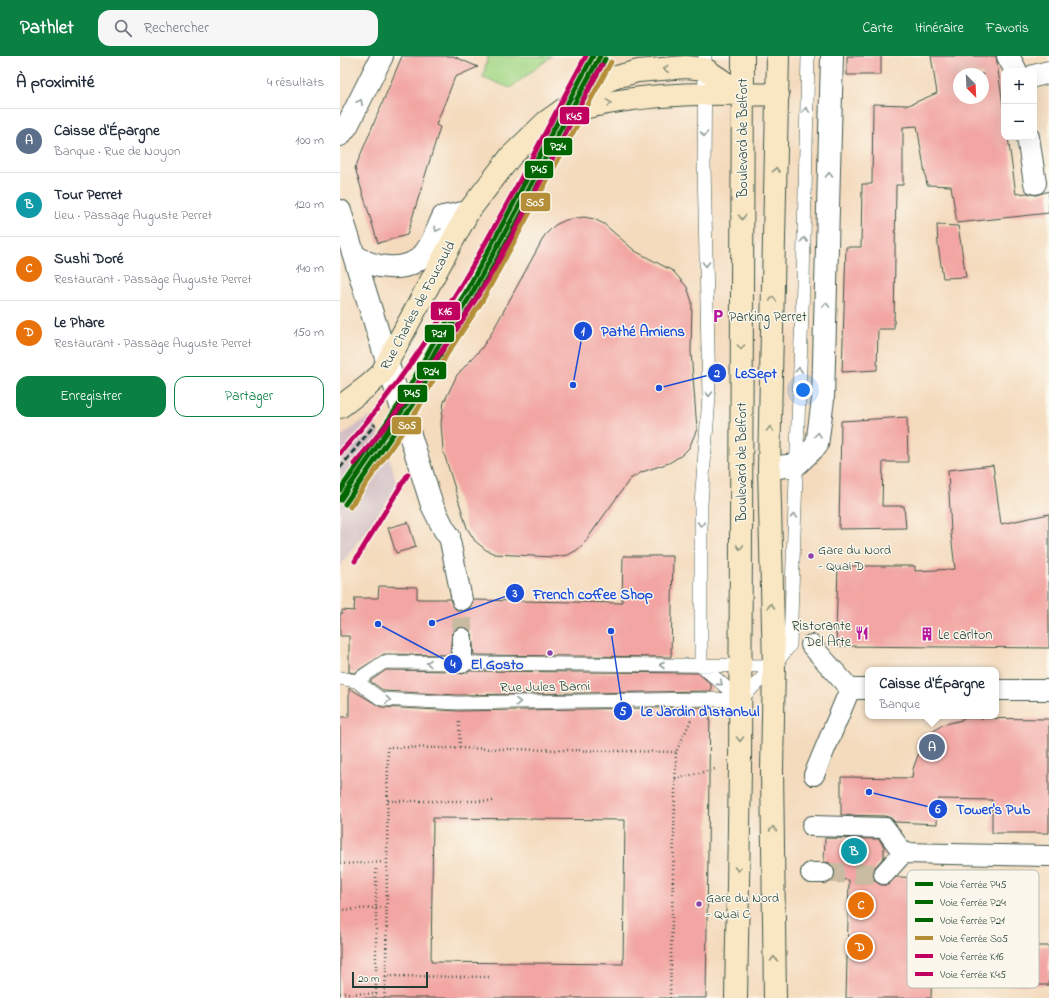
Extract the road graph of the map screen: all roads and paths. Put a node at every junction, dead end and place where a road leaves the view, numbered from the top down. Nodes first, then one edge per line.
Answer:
1 (382, 56) edge
2 (743, 56) edge
3 (778, 56) edge
4 (808, 56) edge
5 (832, 56) edge
6 (1008, 56) edge
7 (705, 62) edge
8 (1014, 68) edge
9 (1049, 72) edge
10 (1037, 75) edge
11 (742, 94) junction
12 (704, 95) junction
13 (778, 95) junction
14 (557, 115) junction
15 (340, 135) edge
16 (1028, 140) edge
17 (1034, 183) dead end
18 (340, 211) edge
19 (468, 212) junction
20 (355, 256) junction
21 (388, 363) junction
22 (340, 407) edge
23 (796, 465) junction
24 (769, 468) junction
25 (449, 536) joint
26 (462, 600) tunnel mouth
27 (462, 638) tunnel mouth
28 (811, 645) dead end
29 (462, 663) junction
30 (700, 665) junction
31 (774, 666) junction
32 (740, 667) junction
33 (340, 678) edge
34 (356, 680) junction
35 (859, 689) edge
36 (999, 690) edge
37 (1049, 690) edge
38 (740, 700) junction
39 (717, 768) dead end
40 (814, 775) dead end
41 (675, 779) junction
42 (388, 801) junction
43 (494, 801) dead end
44 (812, 826) dead end
45 (903, 853) junction
46 (1049, 856) edge
47 (386, 862) junction
48 (340, 864) edge
49 (376, 867) dead end
50 (884, 874) dead end
51 (387, 907) junction
52 (340, 910) edge
53 (386, 976) junction
54 (490, 977) dead end
55 (340, 993) edge
56 (384, 998) edge
57 (670, 998) edge
58 (736, 998) edge
59 (775, 998) edge

15 -> 1 street
2 - 11 main road, Boulevard de Belfort
3 - 13 main road, Boulevard de Belfort
23 -> 4 lane
23 -> 5 street
6 - 8 street
7 - 11 main road
7 - 12 lane
7 -> 14 main road, Rue Charles de Foucauld
9 - 10 street
11 - 12 main road, Rue Charles de Foucauld
11 - 13 main road, Rue Charles de Foucauld
11 -> 32 main road, Boulevard de Belfort
14 -> 12 main road, Rue Charles de Foucauld
12 -> 30 lane
24 -> 13 main road, Boulevard de Belfort
14 - 19 main road, Rue Charles de Foucauld
16 - 17 street
18 - 20 street
19 -> 20 street, Rue Charles de Foucauld
19 - 21 main road, Rue Charles de Foucauld
20 - 21 street
21 - 22 main road, Rue Charles de Foucauld
21 - 25 street
23 - 24 street, Boulevard de Belfort
31 -> 23 lane
31 -> 24 main road, Boulevard de Belfort
25 - 26 street
27 - 29 street
28 - 35 street
30 -> 29 lane, Rue Jules Barni
29 -> 34 lane, Rue Jules Barni
30 - 32 lane, Rue Jules Barni
30 -> 38 lane
31 - 32 lane, Rue Jules Barni
31 - 38 lane
59 -> 31 main road, Boulevard de Belfort
32 - 38 main road, Boulevard de Belfort
33 - 34 lane
34 -> 38 lane, Rue Jules Barni
35 - 40 street
36 - 37 street
38 -> 58 main road, Boulevard de Belfort
39 - 41 path
41 - 42 path
41 - 57 path
42 - 43 path
42 - 47 path
44 - 45 street
45 - 46 street
45 - 50 street
47 - 48 path
47 - 51 path
49 - 55 path
51 - 52 path
51 - 53 path
53 - 54 path
53 - 56 path

